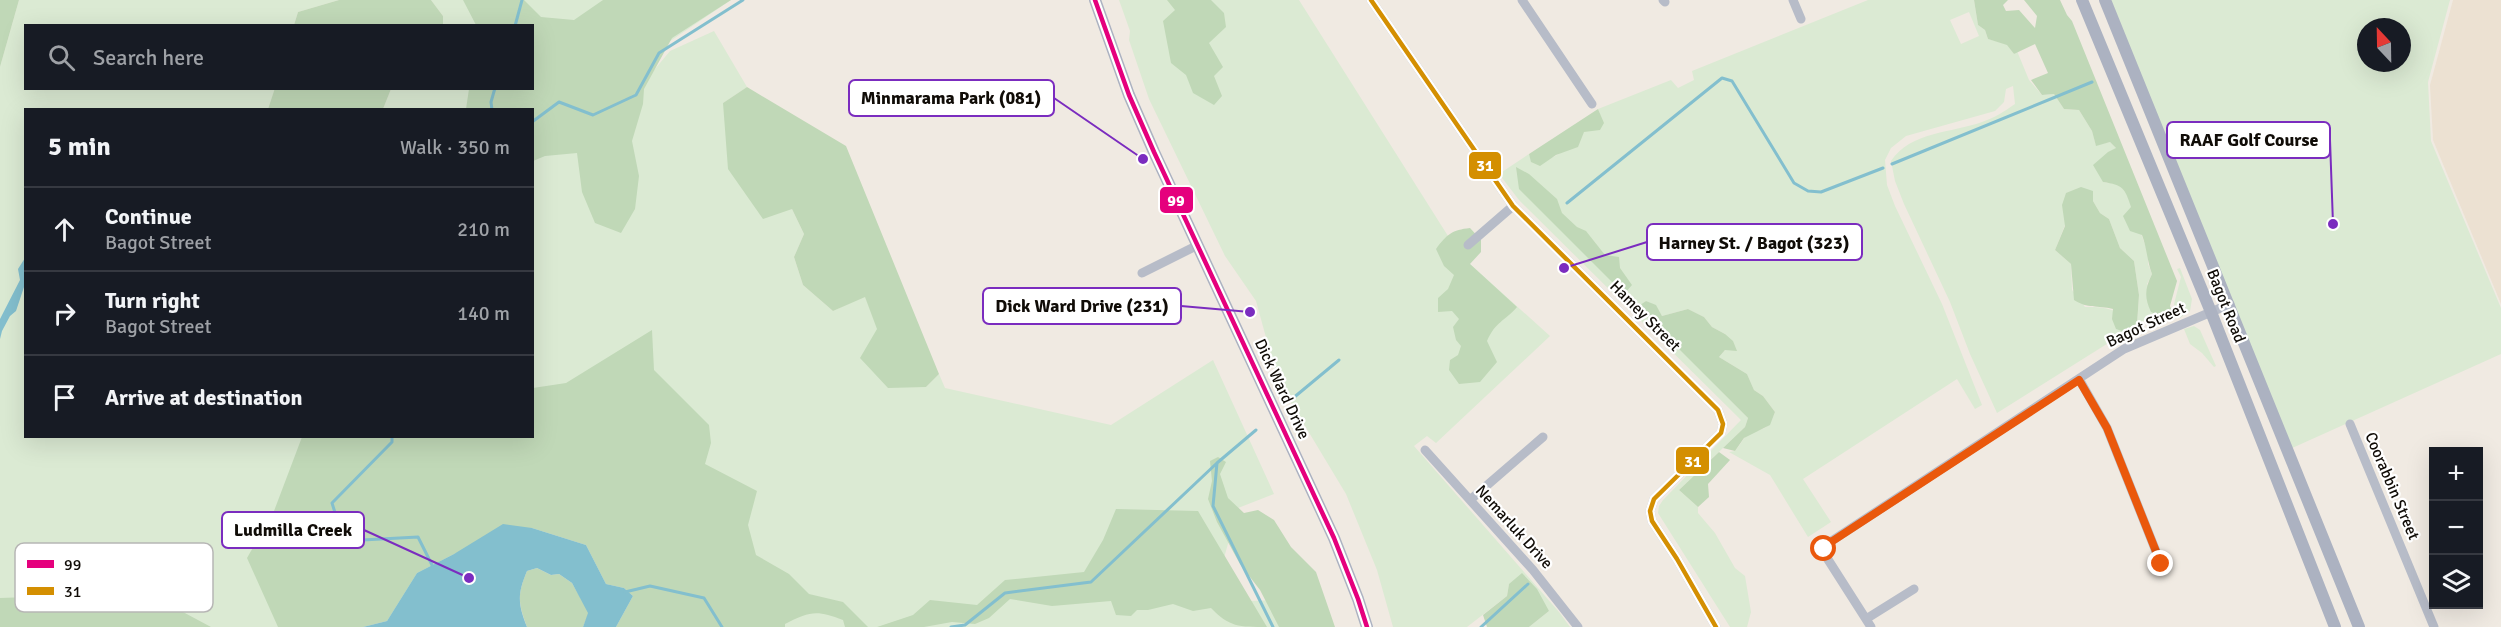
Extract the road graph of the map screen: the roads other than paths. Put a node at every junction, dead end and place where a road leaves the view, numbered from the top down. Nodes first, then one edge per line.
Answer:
1 (1095, 0) edge
2 (1371, 0) edge
3 (1522, 0) edge
4 (1793, 0) edge
5 (2082, 0) edge
6 (2105, 0) edge
7 (1801, 19) dead end
8 (1592, 104) dead end
9 (1513, 206) junction
10 (1468, 245) dead end
11 (1197, 246) junction
12 (1142, 273) dead end
13 (2230, 304) junction
14 (2211, 312) junction
15 (2079, 380) junction
16 (2350, 424) dead end
17 (1543, 437) dead end
18 (1425, 450) dead end
19 (1470, 500) junction
20 (2161, 564) dead end
21 (1914, 589) dead end
22 (1869, 623) edge
23 (1366, 627) edge
24 (1578, 627) edge
25 (1716, 627) edge
26 (2335, 627) edge
27 (2359, 627) edge
28 (2434, 627) edge

1 - 11 main road, Dick Ward Drive
2 - 9 street, Hamey Street
3 - 8 street
4 - 7 street
5 - 14 main road, Bagot Road
6 - 13 main road, Bagot Road
9 - 10 street
9 - 25 street, Hamey Street
11 - 12 street
11 - 23 main road, Dick Ward Drive
13 - 14 street, Bagot Street
13 - 27 main road, Bagot Road
14 - 15 street, Bagot Street
14 - 26 main road, Bagot Road
15 - 20 street
15 - 22 street, Bagot Street
16 - 28 street, Coorabbin Street
17 - 19 street
18 - 19 street, Nemarluk Drive
19 - 24 street, Nemarluk Drive
21 - 22 street

